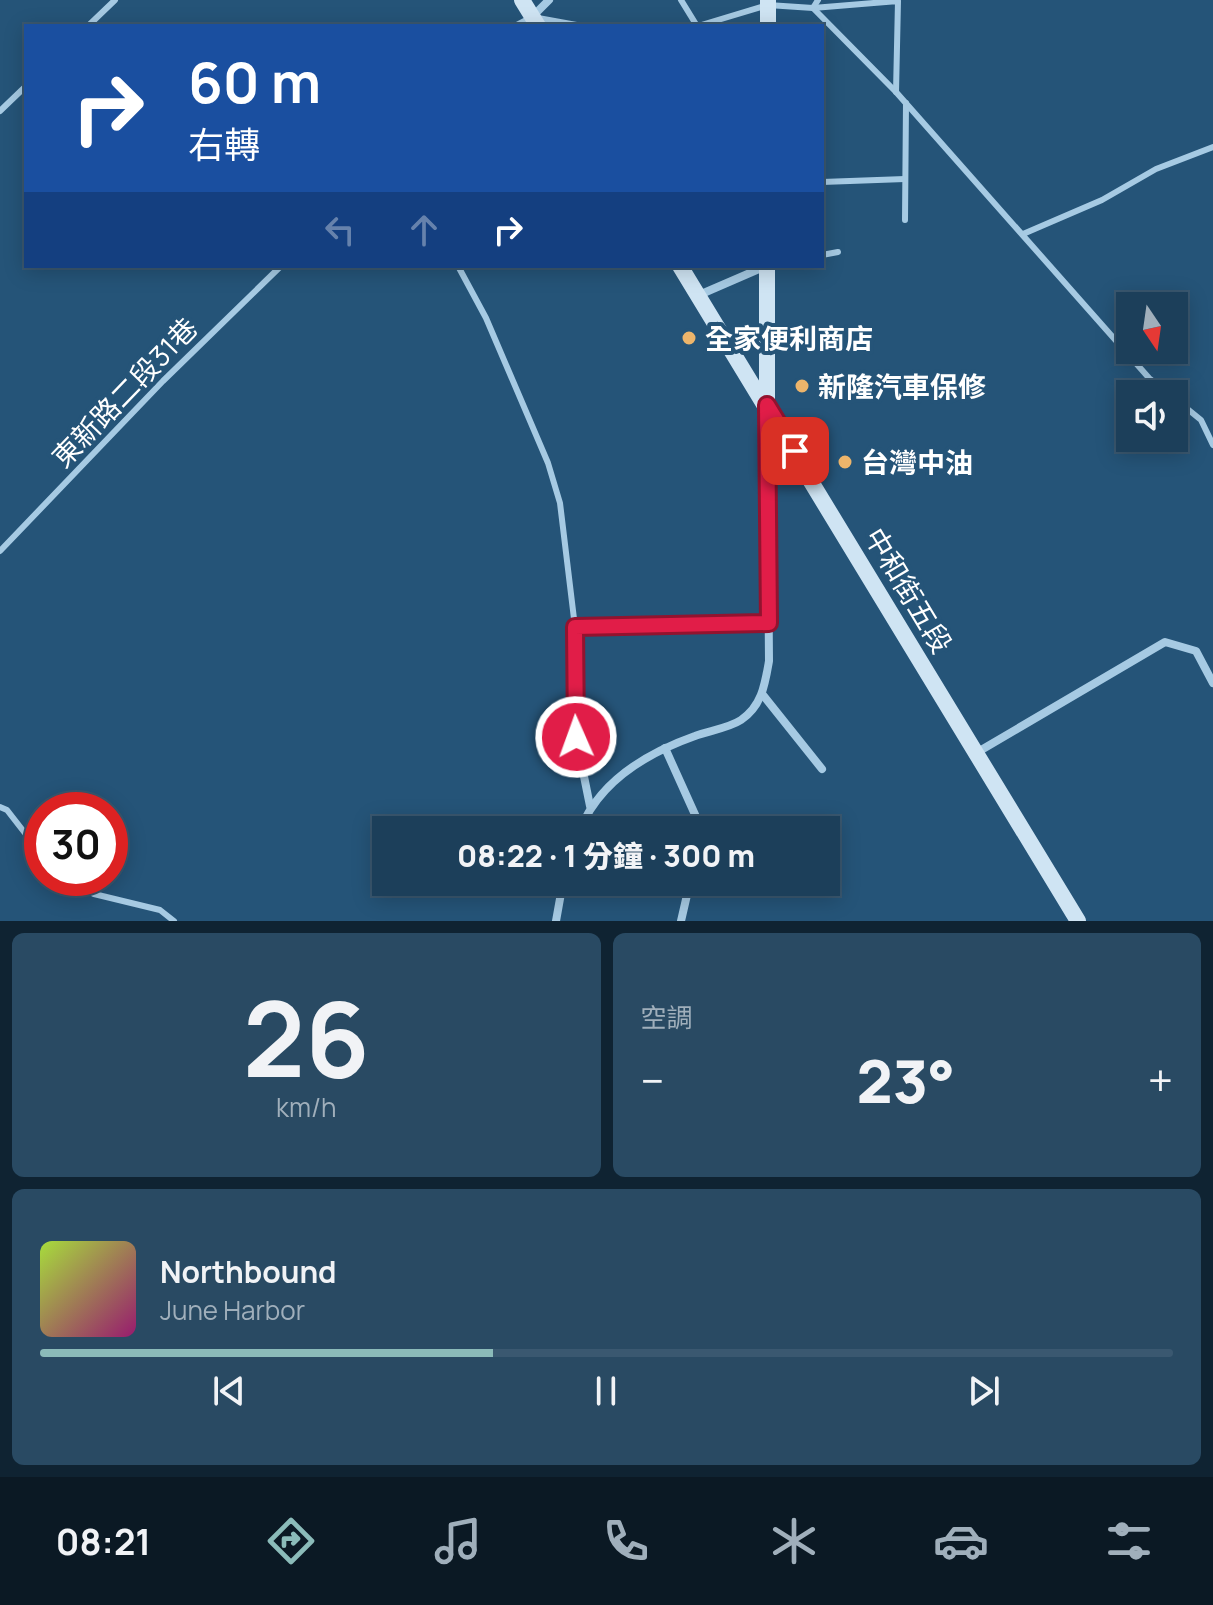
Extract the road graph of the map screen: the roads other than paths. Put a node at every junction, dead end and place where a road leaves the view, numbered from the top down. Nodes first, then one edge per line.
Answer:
1 (115, 0) edge
2 (522, 0) edge
3 (549, 0) edge
4 (681, 0) edge
5 (818, 0) edge
6 (768, 2) edge
7 (813, 8) junction
8 (534, 14) edge
9 (90, 24) edge
10 (574, 24) edge
11 (697, 24) edge
12 (704, 24) edge
13 (768, 24) edge
14 (24, 88) edge
15 (896, 92) junction
16 (906, 103) junction
17 (0, 111) edge
18 (1213, 147) edge
19 (905, 179) junction
20 (824, 182) edge
21 (905, 220) dead end
22 (1023, 234) junction
23 (838, 252) dead end
24 (824, 255) edge
25 (279, 268) edge
26 (459, 268) edge
27 (681, 268) edge
28 (762, 268) edge
29 (767, 268) edge
30 (698, 295) junction
31 (1152, 380) edge
32 (767, 405) junction
33 (1188, 409) edge
34 (1213, 445) edge
35 (0, 551) edge
36 (769, 623) junction
37 (575, 627) junction
38 (1213, 683) edge
39 (763, 695) junction
40 (665, 748) junction
41 (975, 753) junction
42 (822, 769) dead end
43 (590, 806) junction
44 (0, 807) edge
45 (586, 816) edge
46 (696, 816) edge
47 (24, 832) edge
48 (102, 896) edge
49 (560, 896) edge
50 (687, 896) edge
51 (174, 921) edge
52 (556, 921) edge
53 (681, 921) edge
54 (1078, 921) edge

1 - 9 lane
2 - 8 main road
3 - 8 street
4 - 11 lane
5 - 7 lane
6 - 7 lane
6 - 12 lane
6 - 13 main road
7 - 15 lane
7 - 15 lane
8 - 10 lane
14 - 17 lane
15 - 16 lane
16 - 19 lane
16 - 22 lane
18 - 22 lane
19 - 20 lane
19 - 21 lane
22 - 31 lane
23 - 24 lane
25 - 35 lane, 東新路二段31巷
26 - 37 lane
27 - 30 main road, 中和街五段
28 - 30 street
29 - 32 main road
30 - 32 main road, 中和街五段
32 - 36 street
32 - 41 main road, 中和街五段
33 - 34 lane
36 - 37 street
36 - 39 street
37 - 43 street
38 - 41 street
39 - 40 street
39 - 42 street
40 - 43 street
40 - 46 street
41 - 54 main road, 中和街五段
43 - 45 street
44 - 47 lane
48 - 51 lane
49 - 52 street
50 - 53 street

